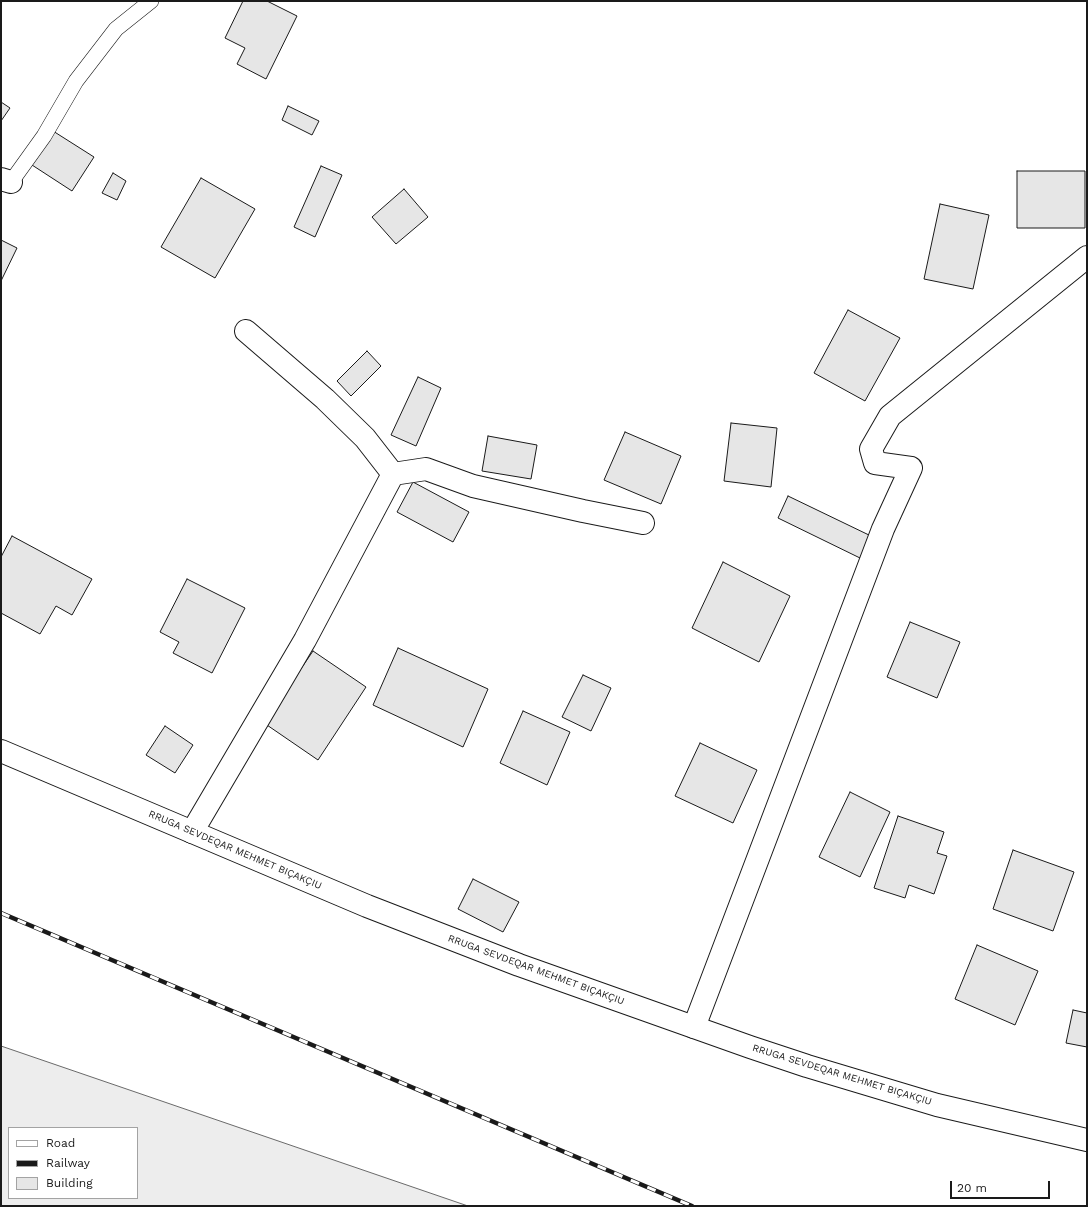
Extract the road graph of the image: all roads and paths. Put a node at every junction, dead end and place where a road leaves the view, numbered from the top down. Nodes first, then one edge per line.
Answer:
1 (151, 1) edge
2 (6, 181) edge
3 (1087, 257) edge
4 (246, 331) dead end
5 (393, 474) junction
6 (643, 523) dead end
7 (1, 751) edge
8 (192, 832) junction
9 (694, 1027) junction
10 (1087, 1140) edge

1 - 2 lane
3 - 9 street
4 - 5 street
5 - 6 street
5 - 8 street
7 - 8 street, RRUGA SEVDEQAR MEHMET BIÇAKÇIU
8 - 9 street, RRUGA SEVDEQAR MEHMET BIÇAKÇIU
9 - 10 street, RRUGA SEVDEQAR MEHMET BIÇAKÇIU

